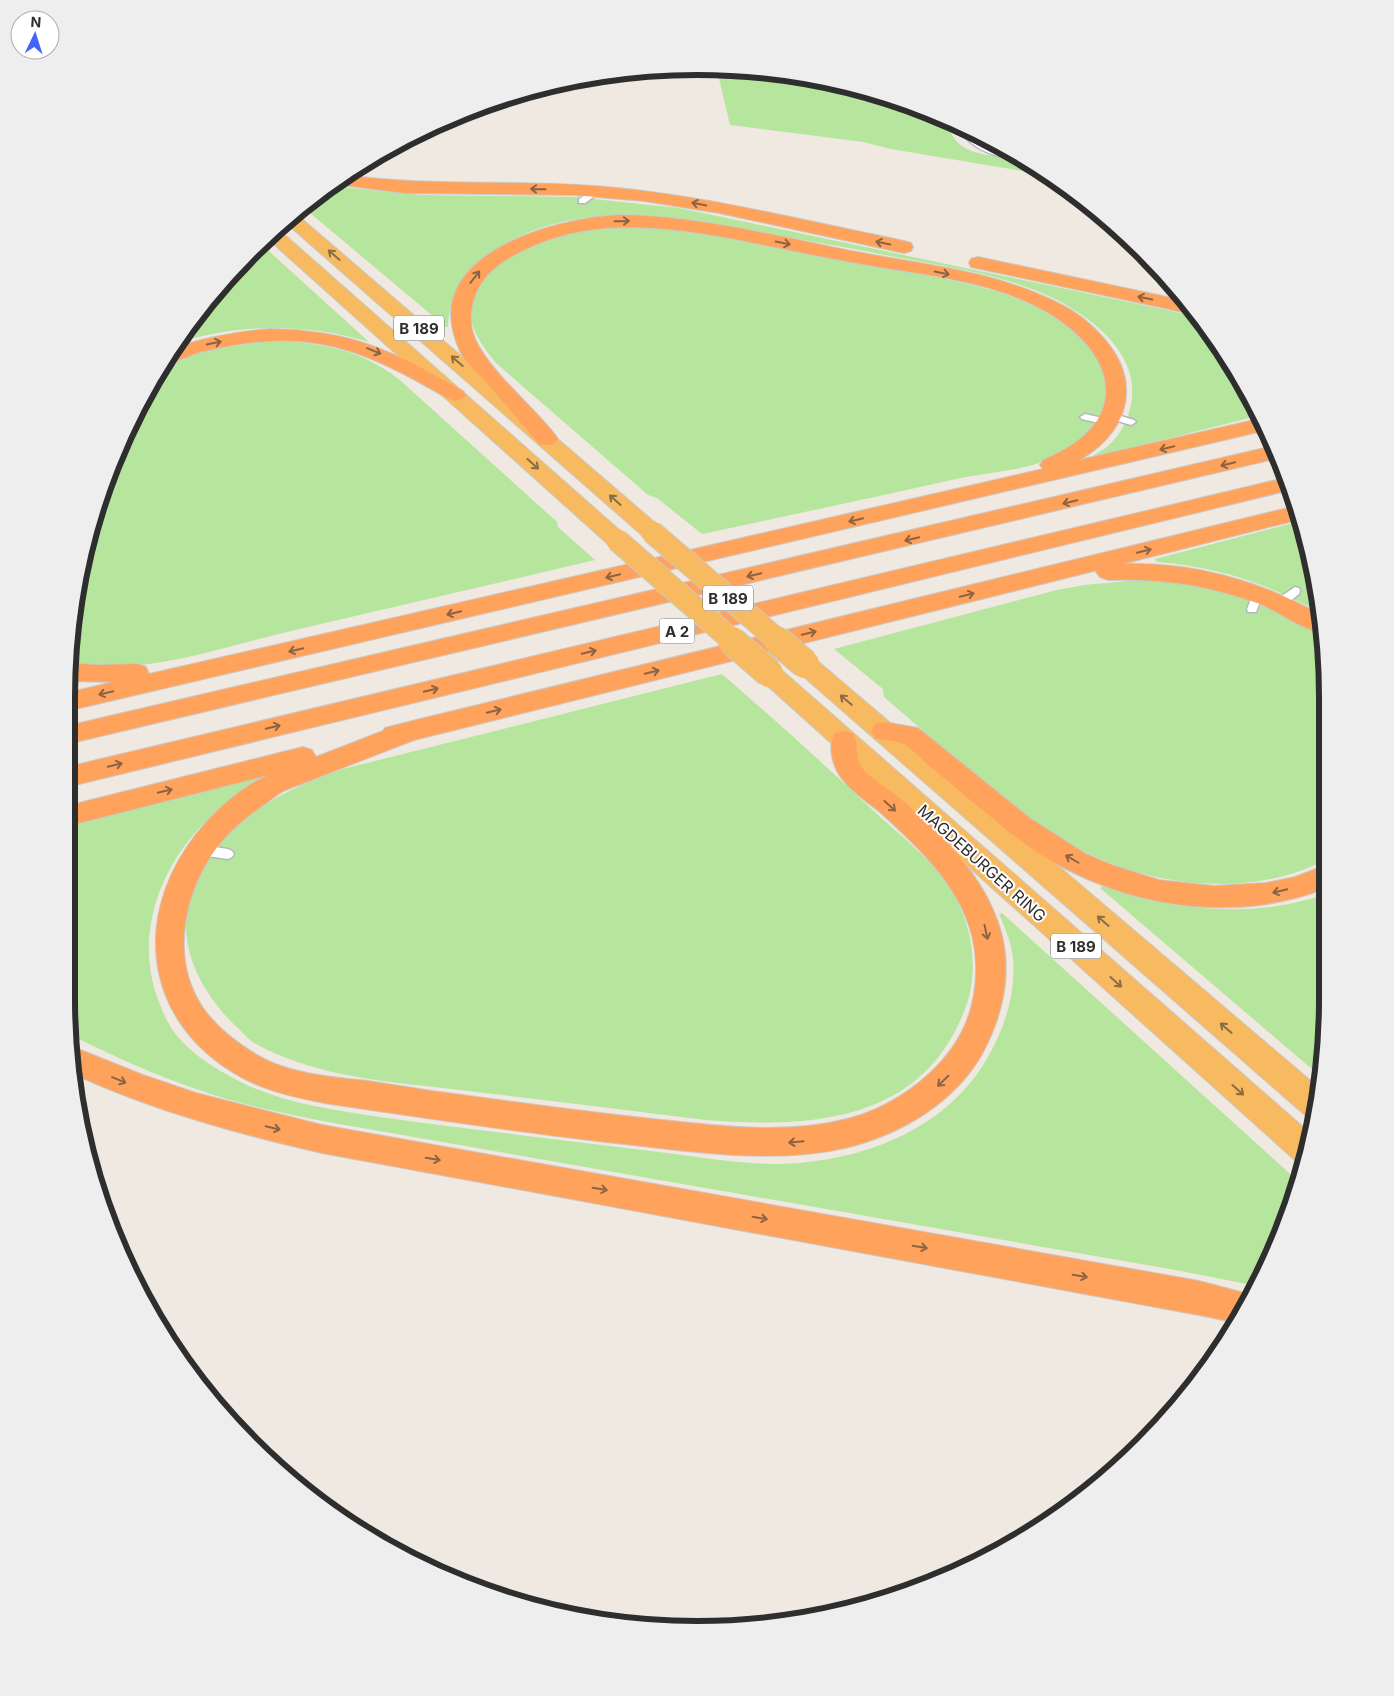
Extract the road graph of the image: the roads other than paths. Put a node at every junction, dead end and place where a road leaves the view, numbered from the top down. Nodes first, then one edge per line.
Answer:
1 (969, 138) edge
2 (991, 149) edge
3 (349, 181) edge
4 (296, 222) edge
5 (278, 237) edge
6 (1180, 305) edge
7 (179, 352) edge
8 (456, 395) junction
9 (1085, 417) dead end
10 (1110, 419) junction
11 (1131, 422) dead end
12 (1257, 426) edge
13 (547, 439) junction
14 (1270, 454) edge
15 (1282, 485) edge
16 (966, 494) junction
17 (1291, 515) edge
18 (994, 588) junction
19 (1314, 619) edge
20 (238, 663) junction
21 (76, 673) edge
22 (75, 700) edge
23 (412, 730) junction
24 (884, 731) junction
25 (75, 733) edge
26 (844, 740) junction
27 (75, 775) edge
28 (75, 814) edge
29 (200, 850) junction
30 (228, 854) dead end
31 (1319, 879) edge
32 (78, 1062) edge
33 (1310, 1100) edge
34 (1301, 1146) edge
35 (1238, 1307) edge

1 - 2 lane
6 -> 3 highway
13 -> 4 highway, B 189
5 - 8 highway, B 189
7 -> 8 highway
8 -> 26 highway, MAGDEBURGER RING / B 189, bridge
9 - 10 lane
10 - 11 lane
13 -> 10 highway
10 - 16 highway
12 -> 16 highway
24 -> 13 highway, MAGDEBURGER RING / B 189, bridge
14 -> 25 highway, A 2
27 -> 15 highway, A 2
16 -> 20 highway
18 -> 17 highway
18 - 19 highway
23 -> 18 highway
20 - 21 highway
20 -> 22 highway
28 -> 23 highway
23 - 29 highway
31 -> 24 highway
33 -> 24 highway, MAGDEBURGER RING / B 189
26 -> 29 highway
26 -> 34 highway, MAGDEBURGER RING / B 189
29 - 30 lane
32 -> 35 highway

